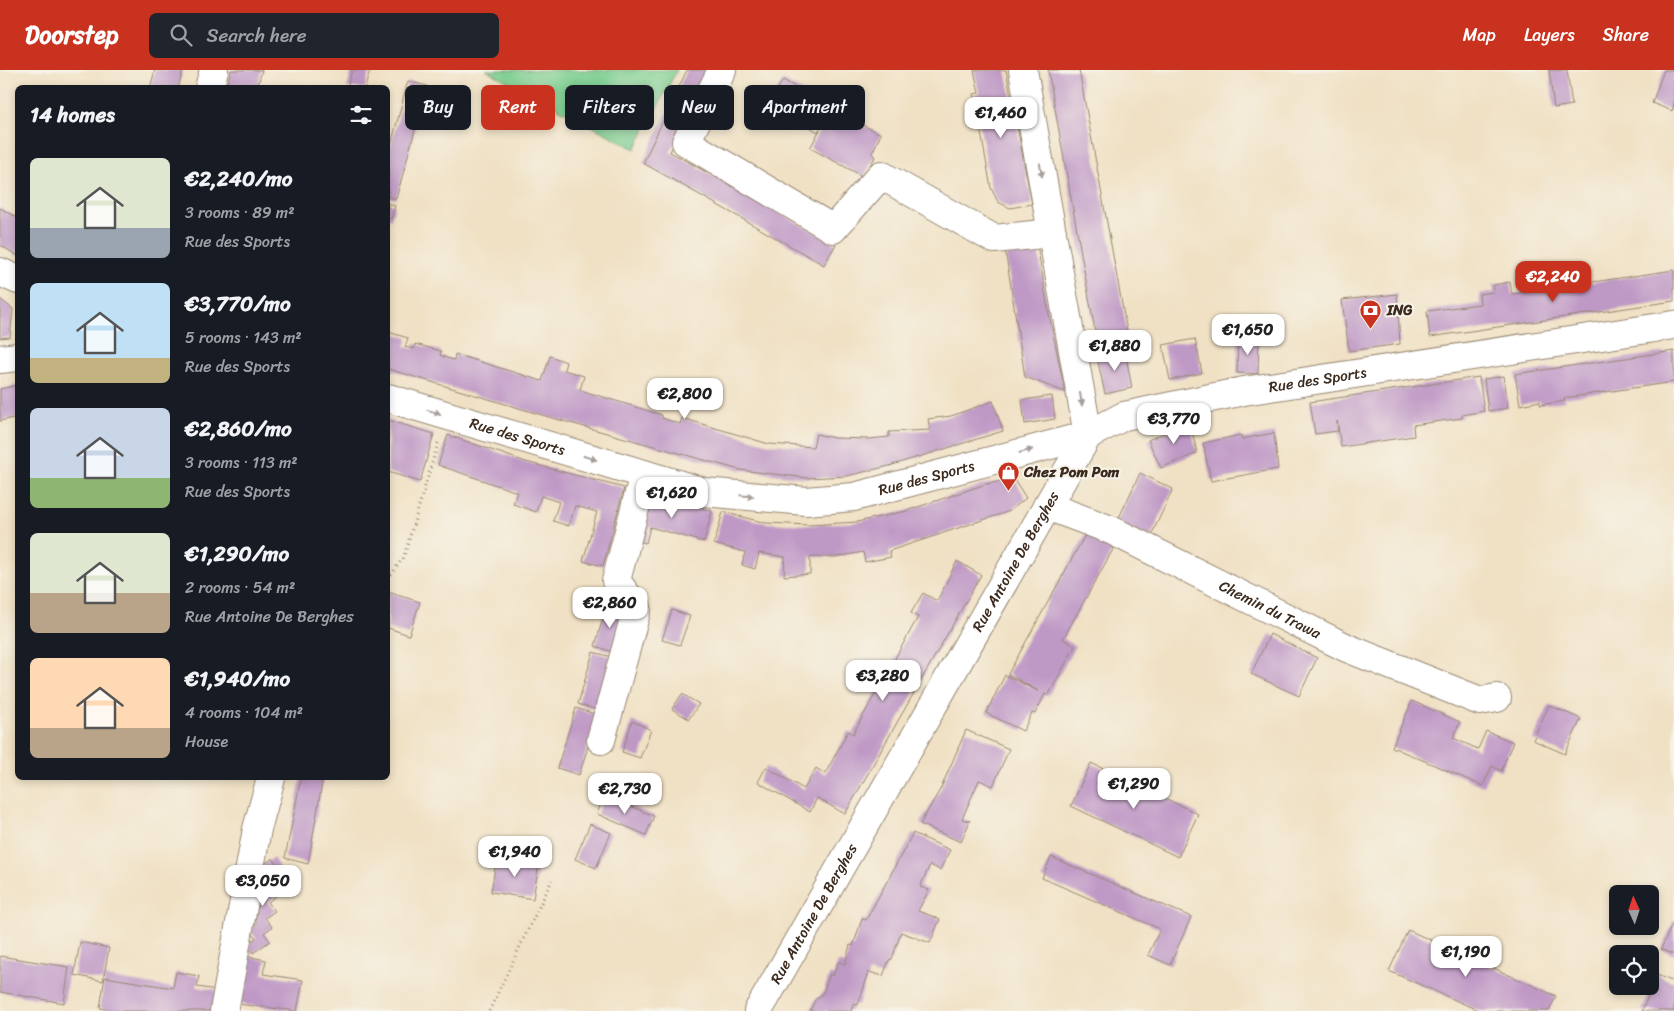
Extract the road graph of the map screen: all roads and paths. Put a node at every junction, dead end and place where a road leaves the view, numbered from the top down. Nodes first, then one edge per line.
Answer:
1 (214, 70) edge
2 (722, 70) edge
3 (1023, 70) edge
4 (210, 85) edge
5 (1052, 233) junction
6 (0, 272) edge
7 (15, 279) edge
8 (1674, 325) edge
9 (15, 357) edge
10 (0, 359) edge
11 (390, 399) edge
12 (446, 415) junction
13 (1088, 435) junction
14 (644, 474) junction
15 (1047, 506) junction
16 (391, 575) dead end
17 (1497, 698) dead end
18 (601, 740) dead end
19 (270, 780) edge
20 (552, 880) dead end
21 (224, 1011) edge
22 (489, 1011) edge
23 (758, 1011) edge

1 - 4 street
2 - 5 street
3 -> 5 street
5 -> 13 street
6 - 7 street
8 - 13 street, Rue des Sports
9 - 10 street
11 -> 12 street, Rue des Sports
12 -> 14 street, Rue des Sports
12 - 16 path
14 -> 13 street, Rue des Sports
13 - 15 street, Rue Antoine De Berghes
14 - 18 street
15 - 17 street, Chemin du Trawa
15 - 23 street, Rue Antoine De Berghes
19 - 21 street
20 - 22 path

